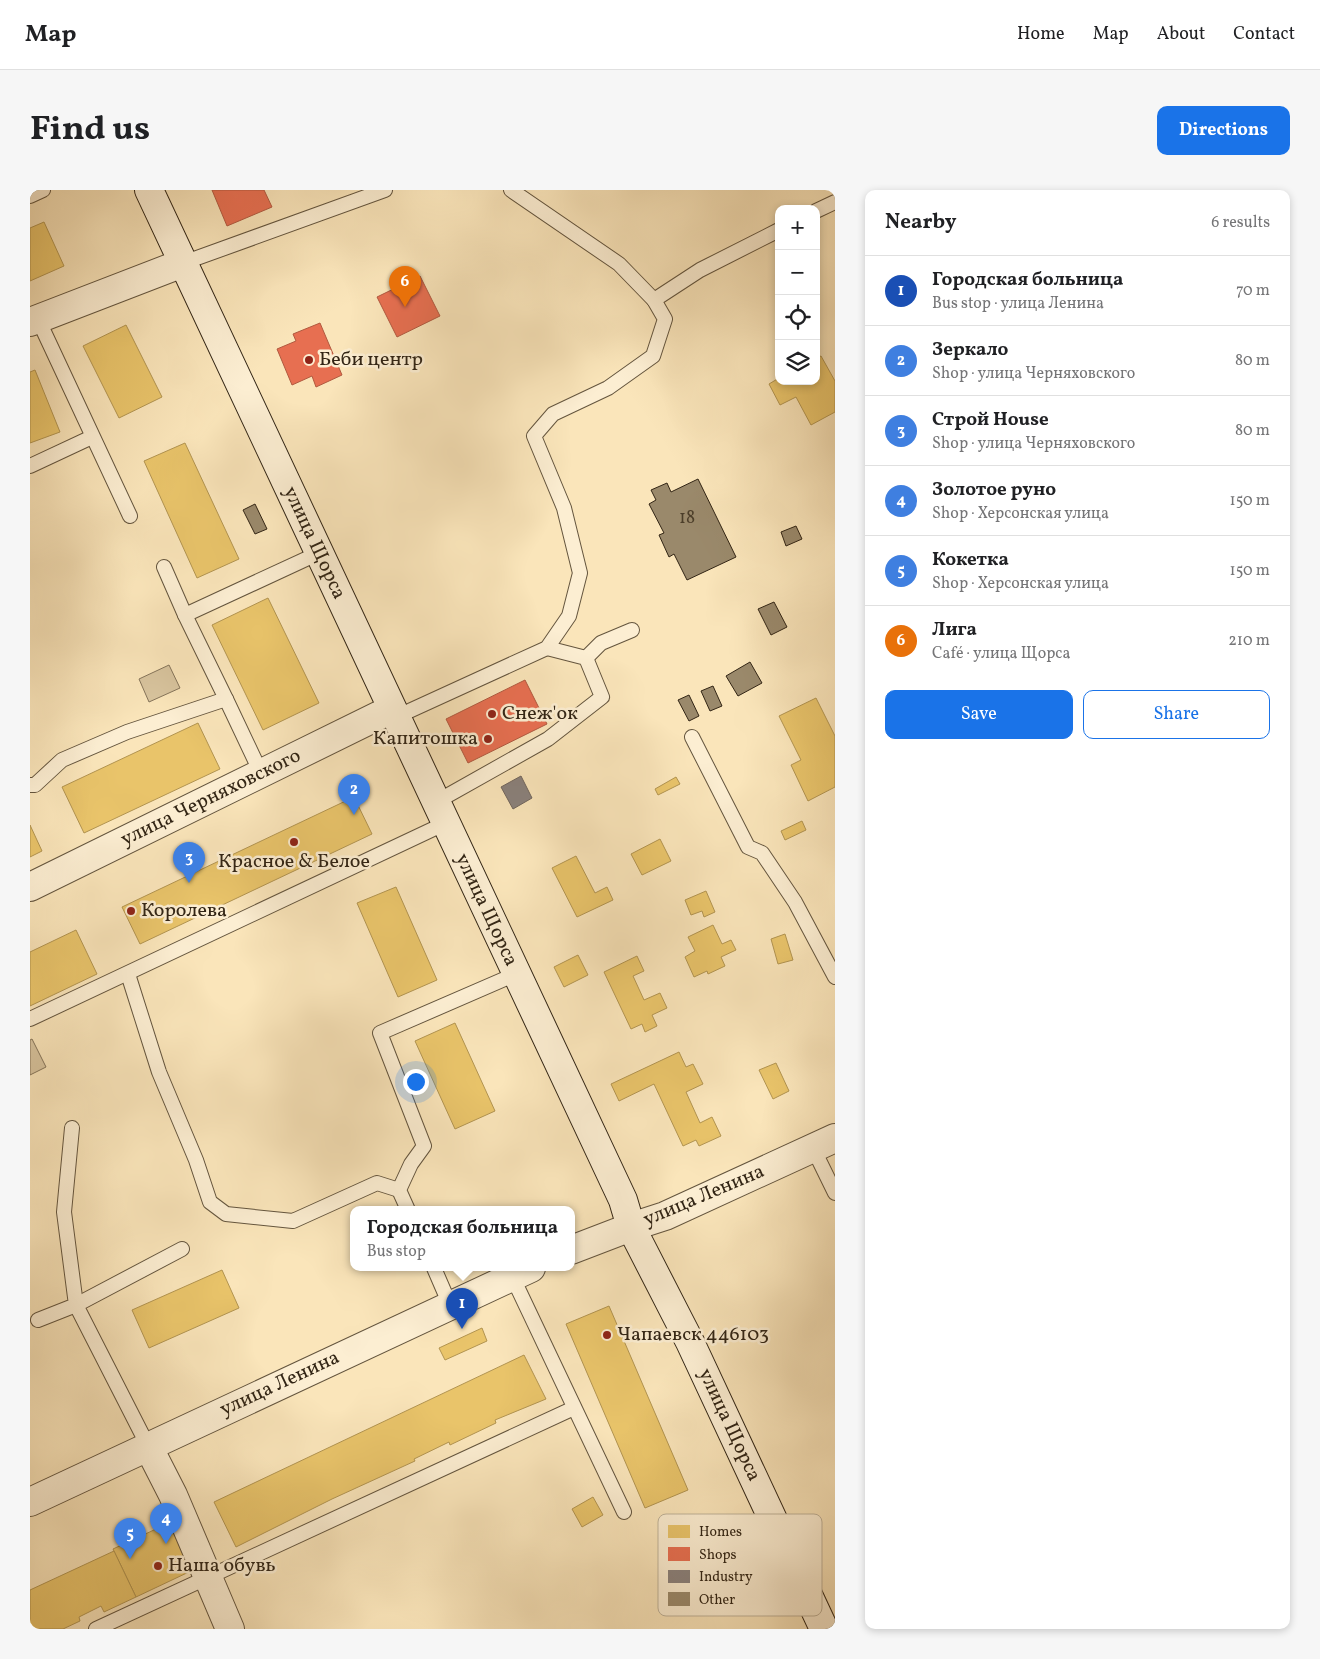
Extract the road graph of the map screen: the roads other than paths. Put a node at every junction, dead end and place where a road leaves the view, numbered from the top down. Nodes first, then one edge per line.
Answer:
1 (43, 190) edge
2 (149, 190) edge
3 (385, 190) edge
4 (511, 190) edge
5 (30, 196) edge
6 (835, 202) edge
7 (820, 209) edge
8 (775, 232) edge
9 (183, 262) junction
10 (654, 300) junction
11 (34, 321) edge
12 (92, 437) junction
13 (30, 466) edge
14 (130, 516) dead end
15 (319, 553) junction
16 (164, 567) dead end
17 (185, 615) junction
18 (632, 630) dead end
19 (547, 648) junction
20 (586, 658) junction
21 (226, 699) junction
22 (394, 713) junction
23 (692, 737) dead end
24 (261, 773) junction
25 (30, 785) edge
26 (441, 813) junction
27 (30, 886) edge
28 (128, 974) junction
29 (516, 974) junction
30 (835, 977) edge
31 (30, 1019) edge
32 (72, 1128) dead end
33 (824, 1143) edge
34 (399, 1190) junction
35 (835, 1193) edge
36 (406, 1206) edge
37 (631, 1227) junction
38 (575, 1248) edge
39 (182, 1249) dead end
40 (435, 1271) edge
41 (521, 1272) edge
42 (76, 1305) junction
43 (450, 1305) junction
44 (38, 1320) dead end
45 (574, 1408) junction
46 (148, 1446) junction
47 (30, 1502) edge
48 (624, 1512) dead end
49 (770, 1514) edge
50 (206, 1577) junction
51 (818, 1616) edge
52 (102, 1628) edge
53 (230, 1629) edge
54 (824, 1629) edge

1 - 5 lane
2 - 9 street, улица Щорса
3 - 9 lane
4 - 10 lane
6 - 7 lane
8 - 10 lane
9 - 11 street
9 - 15 street, улица Щорса
10 - 19 lane
11 - 12 lane
12 - 13 lane
12 - 14 lane
15 - 17 lane
15 - 22 street, улица Щорса
16 - 17 lane
17 - 21 lane
18 - 20 lane
19 - 20 lane
19 - 22 lane
20 - 26 lane
21 - 24 lane
21 - 25 lane
22 - 24 street, улица Черняховского
22 - 26 street, улица Щорса
23 - 30 lane
24 - 27 street, улица Черняховского
26 - 28 lane
26 - 29 street, улица Щорса
28 - 31 lane
28 - 34 lane
29 - 34 lane
29 - 37 street, улица Щорса
32 - 42 lane
33 - 35 lane
33 - 37 street, улица Ленина
34 - 36 lane
37 - 38 street, улица Ленина
37 - 49 street, улица Щорса
39 - 42 lane
40 - 43 lane
41 - 43 street, улица Ленина
41 - 45 lane
42 - 44 lane
42 - 46 lane
43 - 46 street, улица Ленина
45 - 48 lane
45 - 50 lane
46 - 47 street, улица Ленина
46 - 50 street
50 - 52 lane
50 - 53 street
51 - 54 street, улица Щорса

